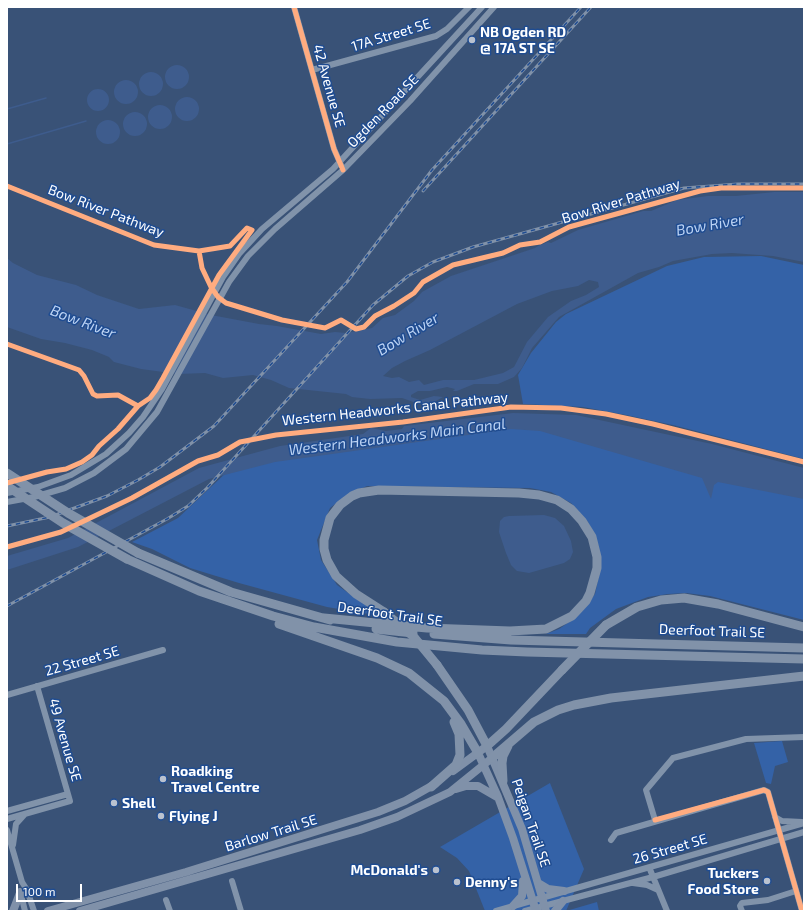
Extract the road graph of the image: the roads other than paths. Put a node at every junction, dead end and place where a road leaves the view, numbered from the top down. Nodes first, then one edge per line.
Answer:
1 (294, 7) edge
2 (469, 7) edge
3 (482, 7) edge
4 (494, 7) edge
5 (312, 70) junction
6 (340, 162) junction
7 (343, 170) junction
8 (7, 473) edge
9 (7, 486) edge
10 (7, 493) edge
11 (7, 502) edge
12 (243, 607) junction
13 (324, 618) junction
14 (804, 627) edge
15 (804, 648) edge
16 (163, 650) dead end
17 (804, 659) edge
18 (804, 676) edge
19 (37, 686) junction
20 (436, 694) junction
21 (7, 695) edge
22 (804, 737) edge
23 (511, 741) junction
24 (487, 746) junction
25 (478, 753) junction
26 (492, 758) junction
27 (484, 766) junction
28 (503, 782) junction
29 (431, 787) junction
30 (450, 792) junction
31 (68, 794) junction
32 (498, 797) junction
33 (7, 811) edge
34 (25, 814) junction
35 (775, 817) junction
36 (7, 819) edge
37 (655, 820) junction
38 (804, 823) edge
39 (7, 830) edge
40 (778, 831) junction
41 (804, 832) edge
42 (513, 838) junction
43 (780, 839) junction
44 (611, 840) dead end
45 (13, 849) junction
46 (649, 867) junction
47 (522, 870) junction
48 (652, 877) junction
49 (232, 881) dead end
50 (22, 882) junction
51 (631, 882) junction
52 (538, 883) junction
53 (658, 890) junction
54 (564, 891) junction
55 (796, 892) junction
56 (20, 893) junction
57 (166, 900) dead end
58 (563, 901) junction
59 (539, 905) edge
60 (513, 906) junction
61 (14, 911) edge
62 (25, 911) edge
63 (34, 911) edge
64 (48, 911) edge
65 (80, 911) edge
66 (170, 911) edge
67 (241, 911) edge
68 (496, 911) edge
69 (525, 911) edge
70 (555, 911) edge
71 (667, 911) edge
72 (742, 911) edge
73 (802, 911) edge

1 - 5 street, 42 Avenue SE
2 - 5 street, 17A Street SE
3 - 6 street, Ogden Road SE
4 - 7 street, Ogden Road SE
5 - 6 street, 42 Avenue SE
6 - 7 street, 42 Avenue SE
6 - 10 street, Ogden Road SE
7 - 11 street, Ogden Road SE
8 - 13 highway, Deerfoot Trail SE, bridge
9 - 12 highway, Deerfoot Trail SE, bridge
12 - 17 highway, Deerfoot Trail SE
12 - 20 highway
13 - 15 highway, Deerfoot Trail SE
13 - 24 highway, bridge
14 - 24 highway, bridge
16 - 19 street, 22 Street SE
18 - 23 highway
19 - 21 street, 22 Street SE
19 - 31 street, 49 Avenue SE
20 - 25 highway
20 - 29 highway
22 - 37 street
23 - 26 highway
23 - 28 highway
24 - 25 main road, Barlow Trail SE
24 - 26 main road, Peigan Trail SE
25 - 27 main road, Peigan Trail SE
25 - 29 main road, Barlow Trail SE
26 - 27 main road, Barlow Trail SE
26 - 28 main road, Peigan Trail SE
27 - 30 main road, Barlow Trail SE
27 - 32 main road, Peigan Trail SE
28 - 52 main road, Peigan Trail SE
29 - 64 main road, Barlow Trail SE
30 - 32 main road
30 - 65 main road, Barlow Trail SE
31 - 33 street
31 - 34 street, 49 Avenue SE
32 - 42 main road, Peigan Trail SE
34 - 36 street
34 - 45 street
35 - 37 street
35 - 38 street
35 - 40 street
37 - 44 street
38 - 40 street, 26 Street SE
39 - 45 street
40 - 43 street
40 - 46 street, 26 Street SE
41 - 43 street, 26 Street SE
42 - 47 main road, Peigan Trail SE
42 - 59 main road
43 - 48 street, 26 Street SE
43 - 55 street
45 - 50 street
46 - 48 street
46 - 54 street, 26 Street SE
47 - 59 main road, Peigan Trail SE
47 - 60 main road
48 - 51 street, 26 Street SE
48 - 53 street
49 - 67 street
50 - 56 street
50 - 63 street
51 - 53 street
51 - 58 street, 26 Street SE
52 - 54 main road
52 - 59 main road, Peigan Trail SE
53 - 71 street
54 - 59 street, 26 Street SE
55 - 72 street
55 - 73 street
56 - 61 main road
56 - 62 street
57 - 66 street
58 - 59 street, 26 Street SE
58 - 70 main road
59 - 60 street
59 - 69 street
60 - 68 street

